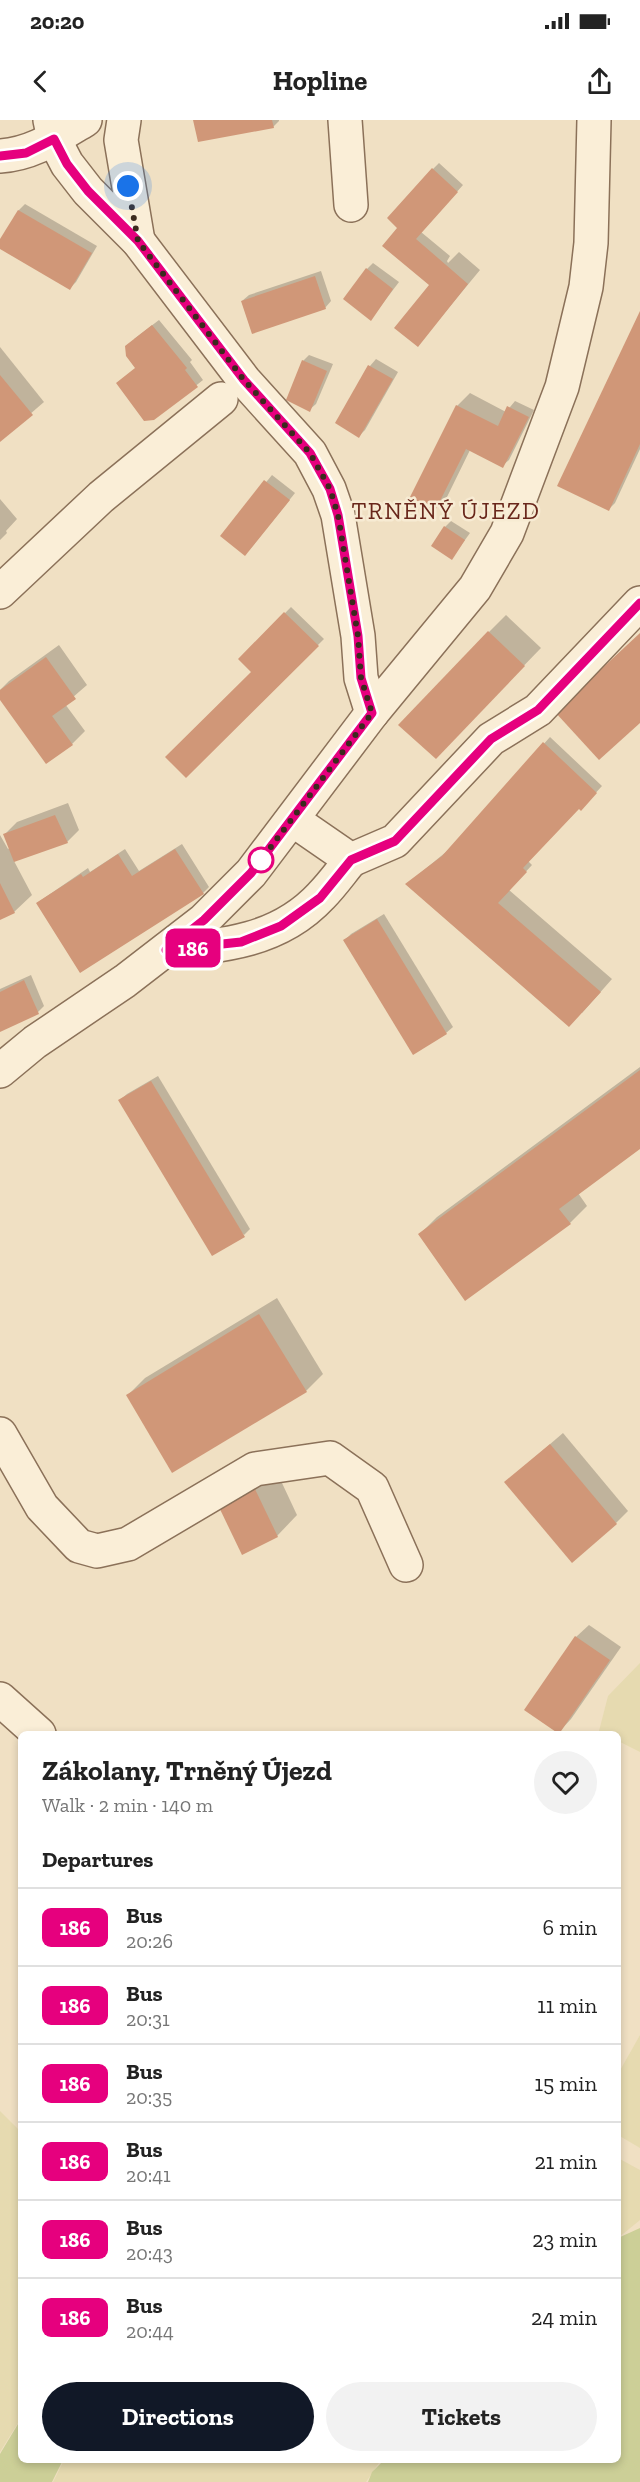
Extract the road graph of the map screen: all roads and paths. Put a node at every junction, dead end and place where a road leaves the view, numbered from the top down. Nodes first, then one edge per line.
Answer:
1 (85, 120) edge
2 (124, 120) edge
3 (345, 120) edge
4 (594, 120) edge
5 (52, 130) edge
6 (0, 156) edge
7 (351, 205) dead end
8 (138, 241) junction
9 (220, 399) dead end
10 (0, 592) edge
11 (640, 603) edge
12 (372, 713) junction
13 (293, 820) junction
14 (351, 860) junction
15 (166, 950) junction
16 (0, 1071) edge
17 (0, 1434) edge
18 (406, 1565) dead end
19 (0, 1699) edge
20 (36, 1731) edge

1 - 5 street
2 - 8 street
3 - 7 street
4 - 12 street
5 - 6 street
5 - 8 street
8 - 12 street
9 - 10 street
11 - 14 street
12 - 13 street
13 - 14 street
13 - 15 street
14 - 15 street
15 - 16 street
17 - 18 street
19 - 20 street

